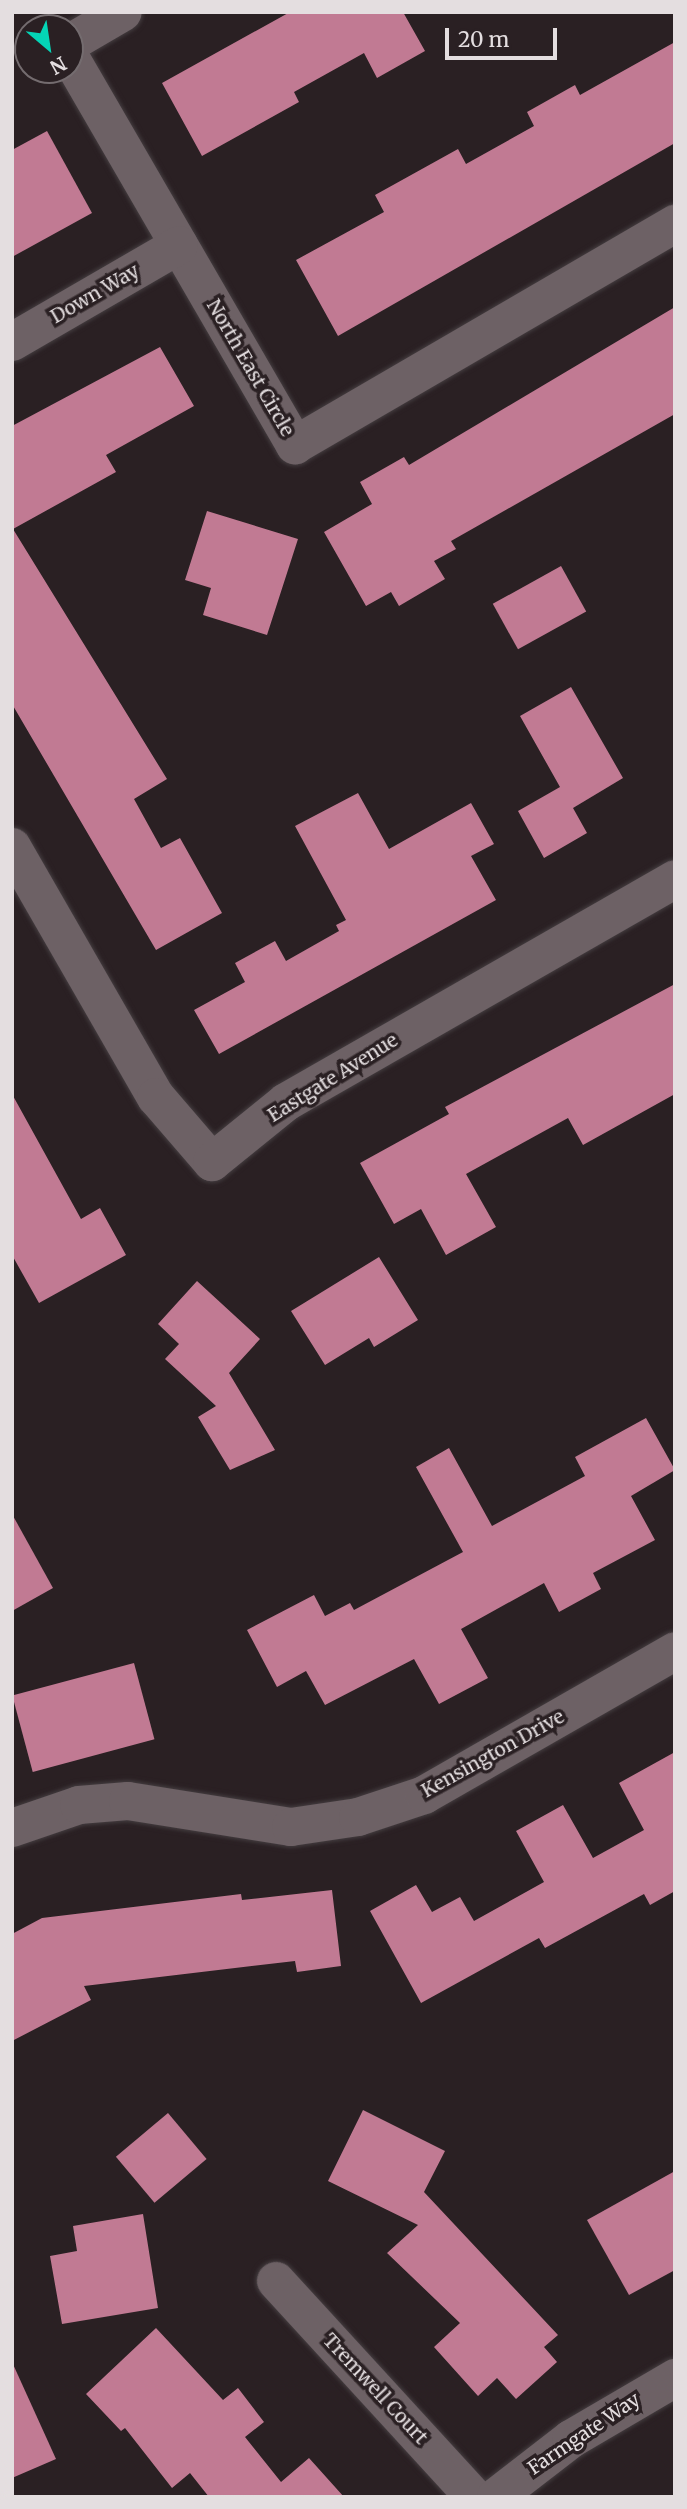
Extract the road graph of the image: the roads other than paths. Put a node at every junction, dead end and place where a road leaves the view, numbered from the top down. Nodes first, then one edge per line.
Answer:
1 (123, 12) edge
2 (84, 35) edge
3 (84, 81) edge
4 (675, 224) edge
5 (178, 245) junction
6 (12, 342) edge
7 (12, 847) edge
8 (675, 879) edge
9 (675, 1651) edge
10 (12, 1828) edge
11 (276, 2281) dead end
12 (675, 2378) edge
13 (474, 2497) edge
14 (496, 2497) edge

1 - 2 street
3 - 5 street, North East Circle
4 - 5 street, North East Circle
5 - 6 street, Down Way
7 - 8 street, Eastgate Avenue
9 - 10 street, Kensington Drive
11 - 13 street, Tremwell Court
12 - 14 street, Farmgate Way

